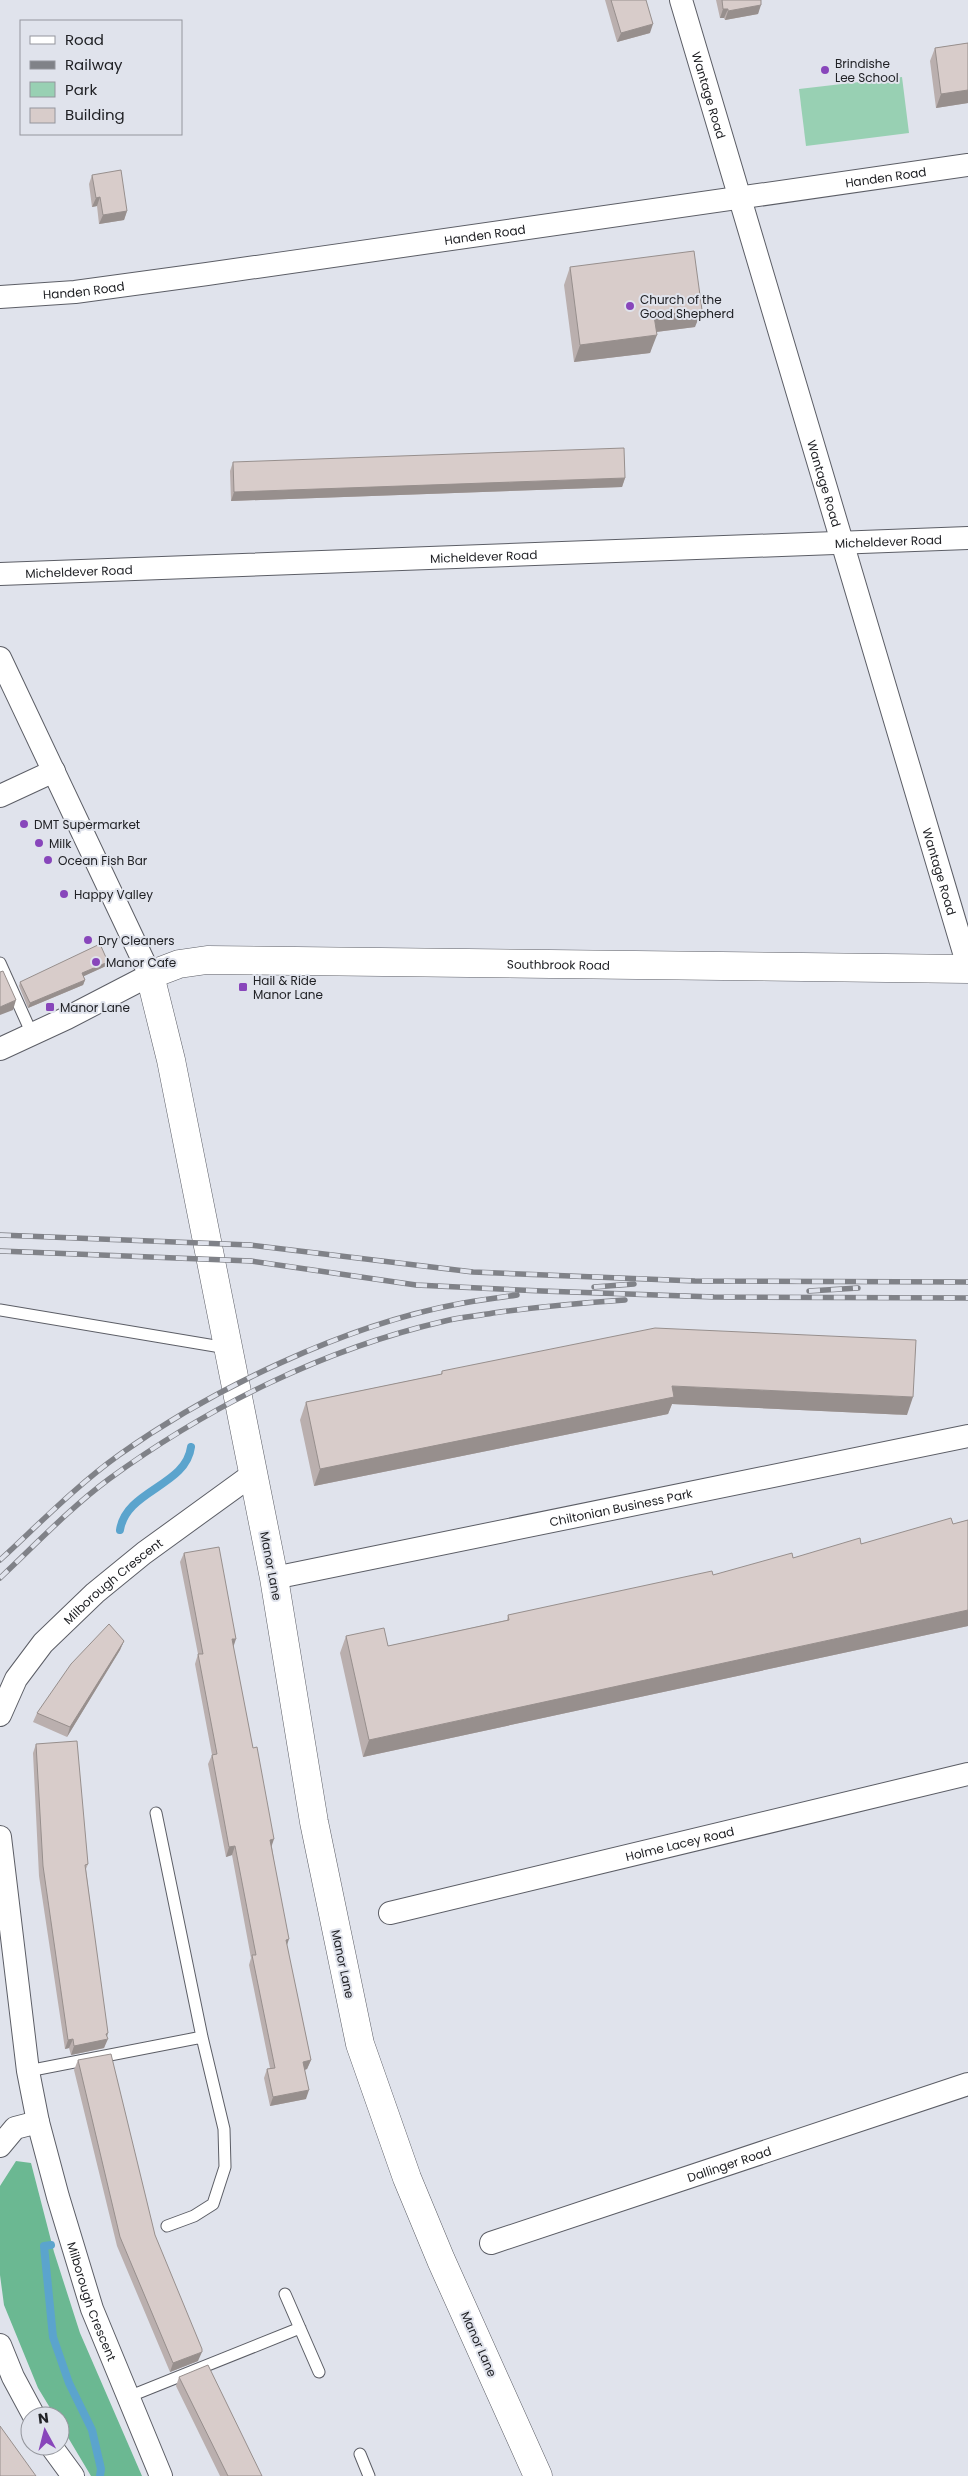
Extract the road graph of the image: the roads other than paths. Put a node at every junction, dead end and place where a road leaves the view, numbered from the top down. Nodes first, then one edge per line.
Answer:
1 (681, 0) edge
2 (968, 165) edge
3 (739, 198) junction
4 (0, 297) edge
5 (968, 538) edge
6 (841, 543) junction
7 (0, 574) edge
8 (0, 658) edge
9 (54, 771) junction
10 (0, 796) edge
11 (0, 963) edge
12 (968, 968) edge
13 (150, 975) junction
14 (32, 1034) junction
15 (0, 1049) edge
16 (0, 1310) edge
17 (227, 1348) junction
18 (968, 1436) edge
19 (253, 1474) junction
20 (274, 1578) junction
21 (0, 1715) edge
22 (968, 1774) edge
23 (156, 1813) dead end
24 (0, 1837) edge
25 (390, 1913) dead end
26 (202, 2037) junction
27 (28, 2071) junction
28 (968, 2084) edge
29 (38, 2122) junction
30 (0, 2146) edge
31 (167, 2226) dead end
32 (491, 2243) dead end
33 (285, 2294) dead end
34 (300, 2328) junction
35 (0, 2345) edge
36 (319, 2372) dead end
37 (6, 2380) edge
38 (128, 2397) junction
39 (26, 2406) edge
40 (360, 2454) dead end
41 (58, 2456) edge
42 (73, 2476) edge
43 (161, 2476) edge
44 (370, 2476) edge
45 (538, 2476) edge

1 - 3 street, Wantage Road
2 - 3 street, Handen Road
3 - 4 street, Handen Road
3 - 6 street, Wantage Road
5 - 6 street, Micheldever Road
6 - 7 street, Micheldever Road
6 - 12 street, Wantage Road
8 - 9 street, Manor Lane
9 - 10 street
9 - 13 street, Manor Lane
11 - 14 lane
12 - 13 street, Southbrook Road
13 - 14 street
13 - 17 street, Manor Lane
14 - 15 street
16 - 17 lane
17 - 19 street, Manor Lane
18 - 20 street, Chiltonian Business Park
19 - 20 street, Manor Lane
19 - 21 street, Milborough Crescent
20 - 45 street, Manor Lane
22 - 25 street, Holme Lacey Road
23 - 26 lane
24 - 27 street, Milborough Crescent
26 - 27 lane
26 - 31 lane
27 - 29 street, Milborough Crescent
28 - 32 street, Dallinger Road
29 - 30 street
29 - 38 street, Milborough Crescent
33 - 34 lane
34 - 36 lane
34 - 38 lane
35 - 37 street
37 - 39 street
38 - 43 street, Milborough Crescent
40 - 44 lane
41 - 42 street

